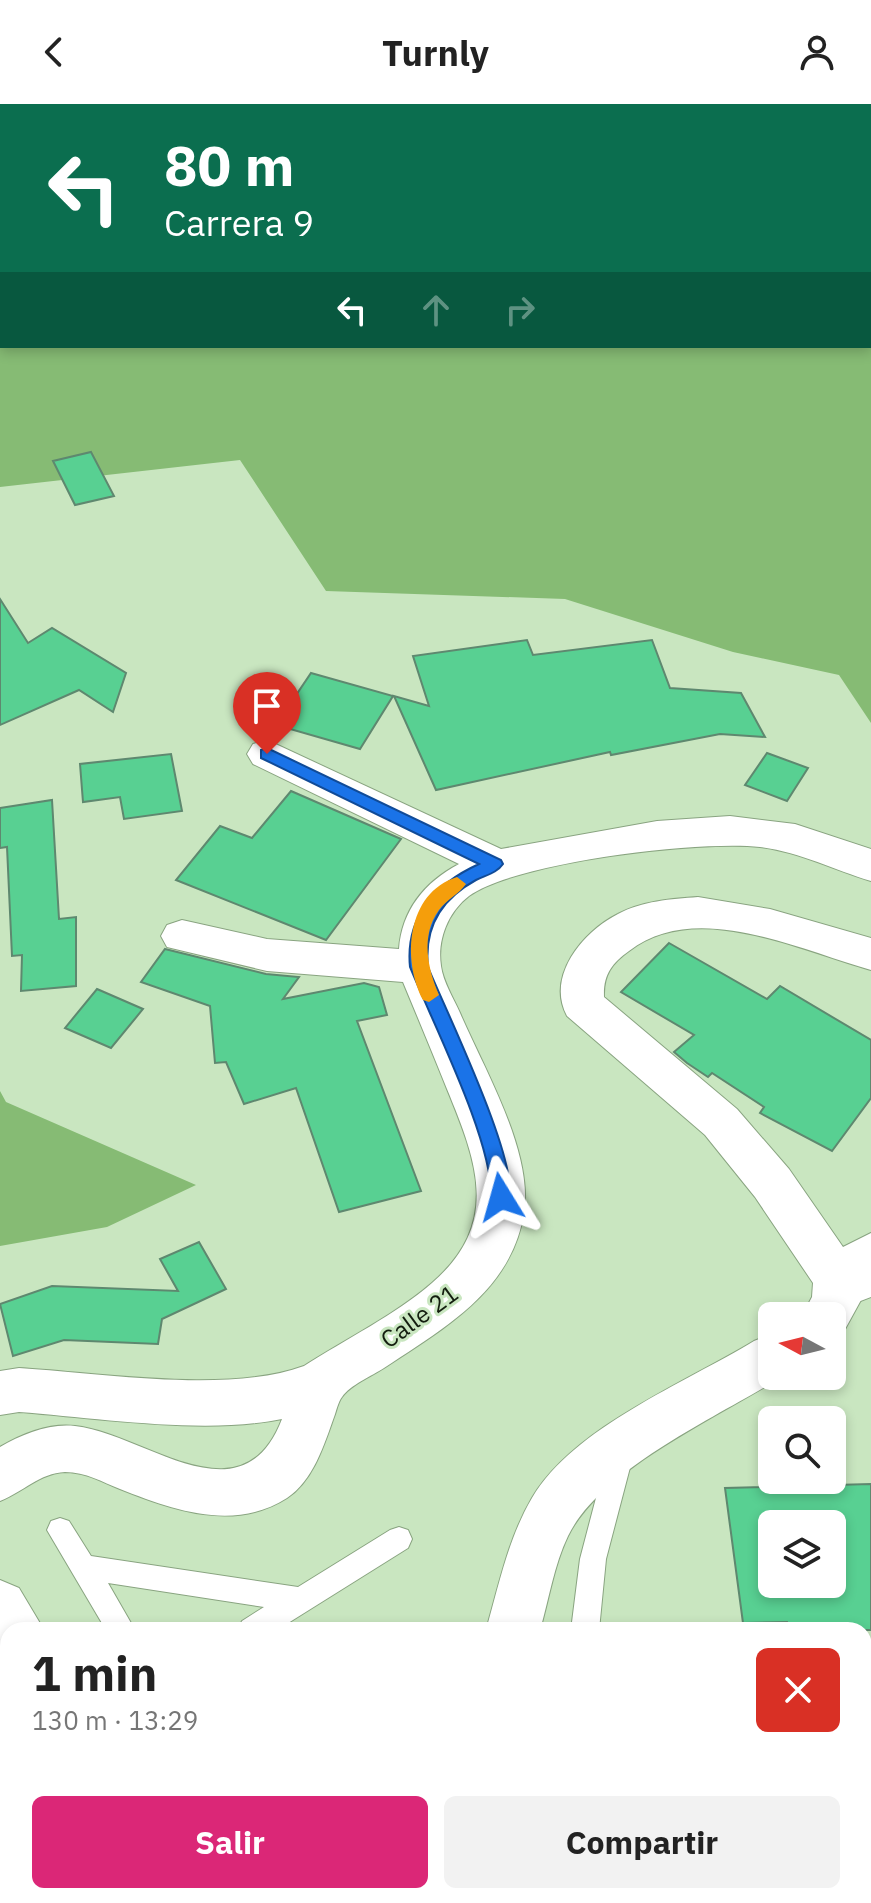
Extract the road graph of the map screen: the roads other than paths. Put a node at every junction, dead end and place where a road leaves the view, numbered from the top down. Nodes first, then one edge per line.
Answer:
1 (267, 754) dead end
2 (495, 864) junction
3 (871, 866) edge
4 (182, 936) dead end
5 (871, 954) edge
6 (419, 967) junction
7 (848, 1287) edge
8 (758, 1365) edge
9 (322, 1382) junction
10 (0, 1393) edge
11 (623, 1448) junction
12 (0, 1477) edge
13 (60, 1530) dead end
14 (399, 1539) dead end
15 (83, 1567) junction
16 (301, 1600) junction
17 (116, 1622) edge
18 (265, 1622) edge
19 (516, 1622) edge
20 (586, 1622) edge

1 - 2 street
2 - 3 street, Calle 21
2 - 6 street, Calle 21
4 - 6 street
5 - 7 street
6 - 9 street, Calle 21
8 - 11 street
9 - 10 street, Calle 21
9 - 12 street
11 - 19 street
11 - 20 lane
13 - 15 lane
14 - 16 lane
15 - 16 lane
15 - 17 lane
16 - 18 lane

